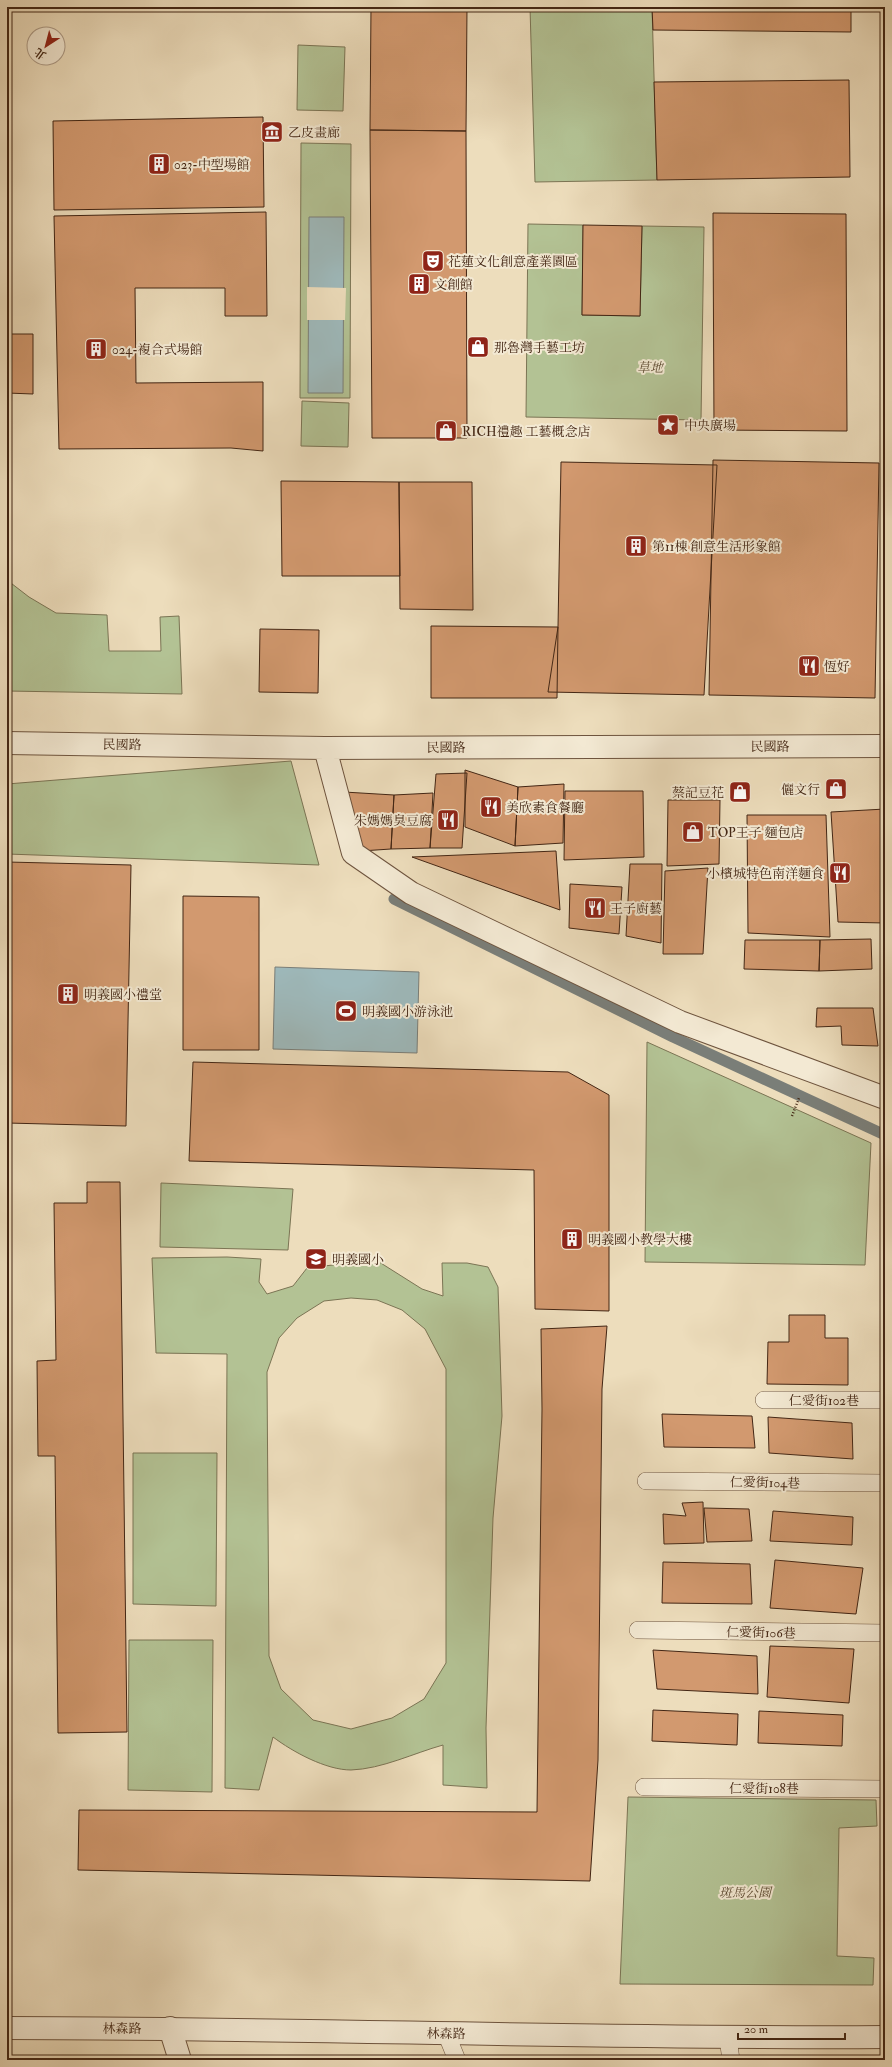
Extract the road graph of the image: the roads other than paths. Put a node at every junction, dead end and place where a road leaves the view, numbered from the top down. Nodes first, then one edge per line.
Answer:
1 (7, 742) edge
2 (885, 746) edge
3 (325, 748) junction
4 (885, 1098) edge
5 (764, 1400) dead end
6 (885, 1400) edge
7 (646, 1481) dead end
8 (885, 1483) edge
9 (638, 1630) dead end
10 (885, 1633) edge
11 (644, 1787) dead end
12 (885, 1789) edge
13 (7, 2028) edge
14 (170, 2028) junction
15 (446, 2033) junction
16 (885, 2037) edge
17 (728, 2038) junction
18 (180, 2060) edge
19 (457, 2060) edge
20 (731, 2060) edge

1 - 3 street, 民國路
2 - 3 street, 民國路
3 - 4 street
5 - 6 lane, 仁愛街102巷
7 - 8 lane, 仁愛街104巷
9 - 10 lane, 仁愛街106巷
11 - 12 lane, 仁愛街108巷
13 - 14 street, 林森路
14 - 15 street, 林森路
14 - 18 street
15 - 17 street, 林森路
15 - 19 lane
16 - 17 street, 林森路
17 - 20 lane

